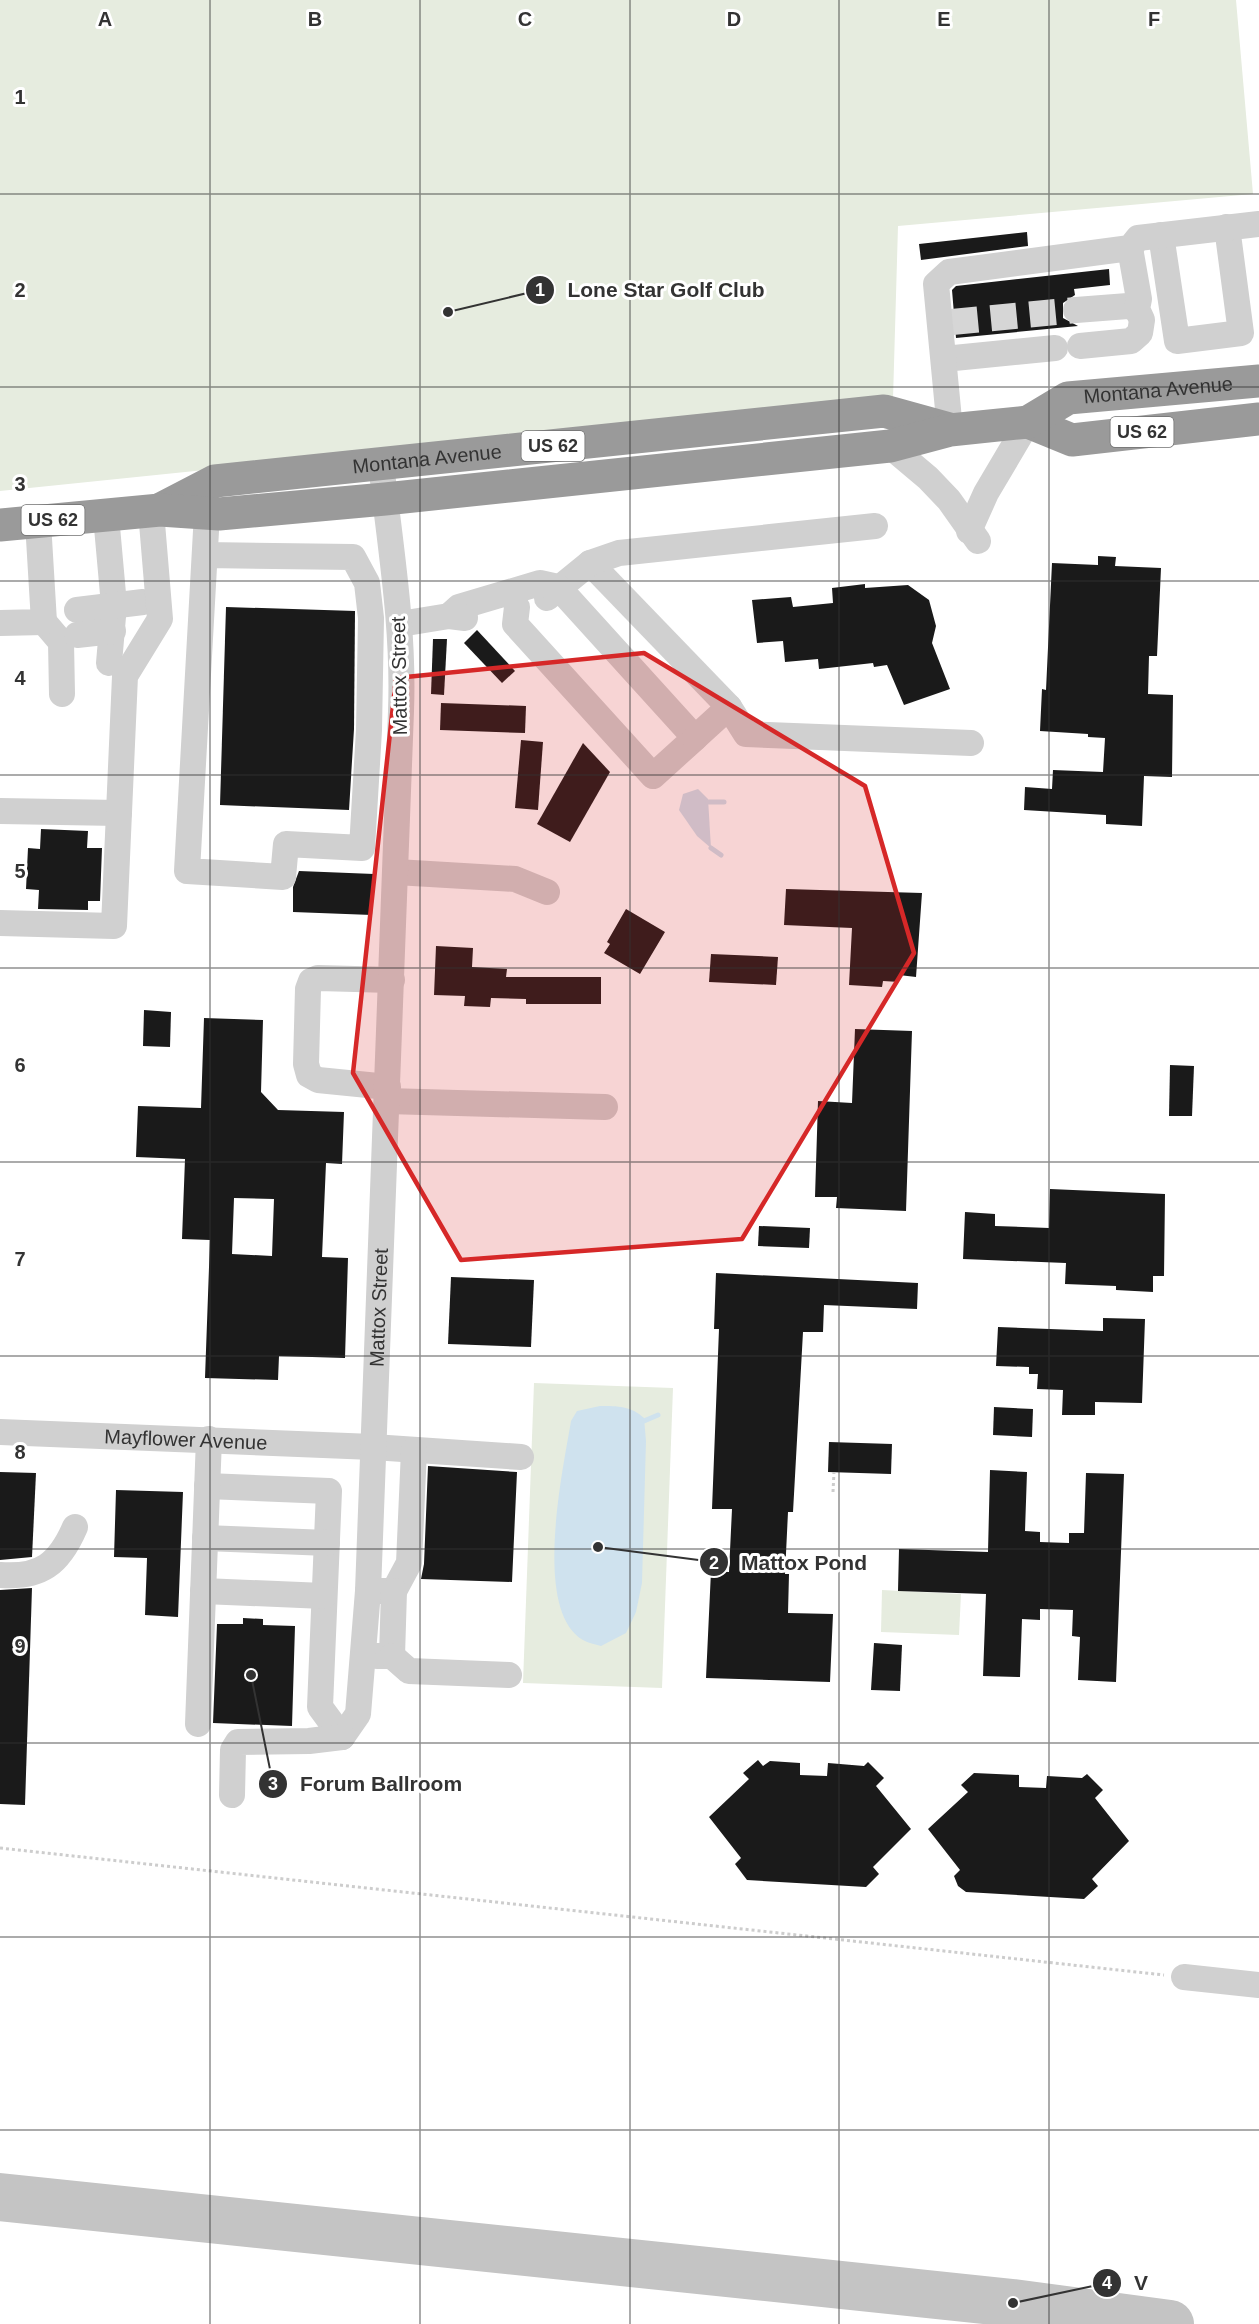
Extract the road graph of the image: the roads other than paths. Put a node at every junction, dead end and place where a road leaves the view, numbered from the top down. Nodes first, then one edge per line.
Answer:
1 (1259, 224) edge
2 (1227, 227) junction
3 (1161, 235) junction
4 (1130, 248) junction
5 (1137, 309) junction
6 (1076, 310) tunnel mouth
7 (944, 359) junction
8 (1259, 381) edge
9 (1259, 419) edge
10 (1028, 422) junction
11 (940, 427) junction
12 (890, 446) junction
13 (384, 490) junction
14 (162, 508) junction
15 (207, 513) junction
16 (106, 516) junction
17 (38, 522) junction
18 (0, 525) edge
19 (875, 526) dead end
20 (205, 555) junction
21 (590, 563) junction
22 (558, 586) junction
23 (143, 602) dead end
24 (114, 606) junction
25 (517, 607) junction
26 (448, 616) junction
27 (44, 622) junction
28 (0, 623) edge
29 (400, 624) junction
30 (113, 631) junction
31 (110, 663) dead end
32 (62, 694) dead end
33 (729, 707) junction
34 (695, 738) junction
35 (971, 743) dead end
36 (0, 811) edge
37 (119, 813) junction
38 (0, 824) edge
39 (396, 872) junction
40 (547, 892) dead end
41 (0, 923) edge
42 (392, 980) junction
43 (387, 1094) junction
44 (605, 1107) dead end
45 (0, 1432) edge
46 (209, 1439) junction
47 (373, 1447) junction
48 (414, 1450) junction
49 (521, 1457) dead end
50 (207, 1486) junction
51 (75, 1527) dead end
52 (205, 1538) junction
53 (327, 1543) junction
54 (0, 1575) edge
55 (203, 1591) junction
56 (368, 1591) junction
57 (394, 1591) junction
58 (324, 1596) junction
59 (363, 1656) junction
60 (392, 1656) junction
61 (509, 1675) dead end
62 (198, 1724) dead end
63 (342, 1737) junction
64 (232, 1795) dead end
65 (1184, 1977) road end
66 (1259, 1985) edge

1 - 2 street
2 - 3 street
2 - 3 street
3 - 4 street
4 - 5 street
4 - 7 street
5 - 6 street
5 - 7 street
7 - 11 street
8 - 10 highway, Montana Avenue / US 62
9 - 10 highway, Montana Avenue / US 62
10 - 11 highway, Montana Avenue / US 62
10 - 12 street
11 - 12 highway, Montana Avenue / US 62
11 - 13 highway
11 - 14 highway, Montana Avenue / US 62
12 - 13 highway, Montana Avenue / US 62
13 - 14 highway
13 - 15 highway, Montana Avenue / US 62
13 - 29 street, Mattox Street
14 - 15 highway, Montana Avenue / US 62
14 - 16 highway, Montana Avenue / US 62
14 - 37 street
15 - 20 street
16 - 17 highway, Montana Avenue / US 62
16 - 24 street
17 - 18 highway, Montana Avenue / US 62
17 - 27 street
19 - 21 street
20 - 20 street
21 - 22 street
21 - 33 street
22 - 25 street
22 - 26 street
22 - 34 street
23 - 24 street
24 - 30 street
24 - 30 street
25 - 26 street
25 - 34 street
26 - 29 street
27 - 28 street
27 - 32 street
29 - 39 street, Mattox Street
30 - 31 street
33 - 34 street
33 - 35 street
36 - 37 street
36 - 38 street
37 - 41 street
39 - 40 street
39 - 42 street, Mattox Street
42 - 43 street, Mattox Street
42 - 43 street
43 - 44 street
43 - 47 street, Mattox Street
45 - 46 street, Mayflower Avenue
46 - 47 street, Mayflower Avenue
46 - 50 street
47 - 48 street, Mayflower Avenue
47 - 56 street, Mattox Street
48 - 49 street, Mayflower Avenue
48 - 57 street
50 - 52 street
50 - 53 street
51 - 54 street
52 - 53 street
52 - 55 street
53 - 58 street
55 - 58 street
55 - 62 street
56 - 57 street
56 - 59 street, Mattox Street
57 - 60 street
58 - 63 street
59 - 60 street
59 - 63 street, Mattox Street
60 - 61 street
63 - 64 street
65 - 66 street

